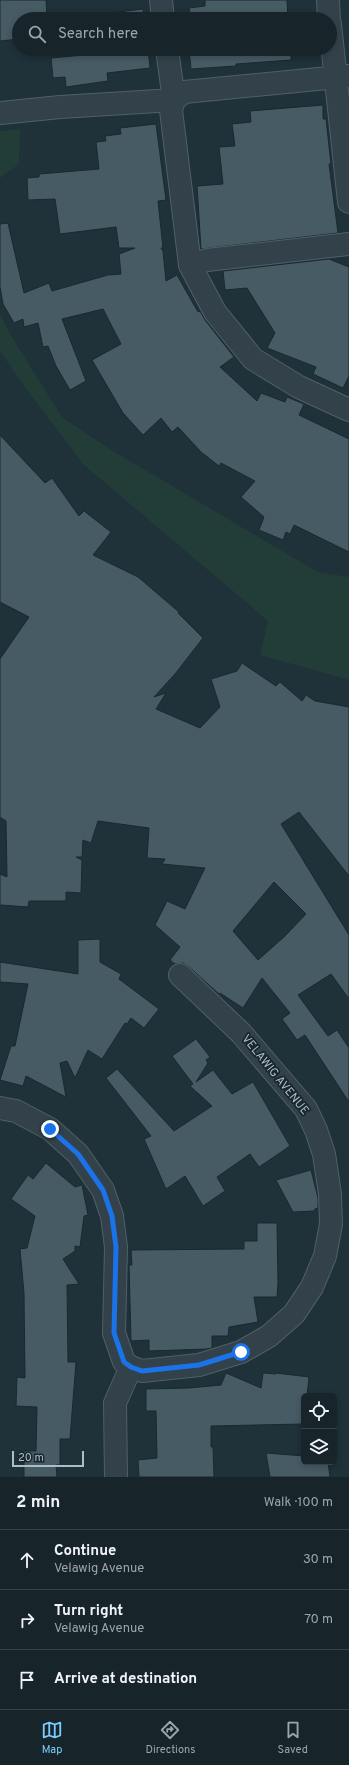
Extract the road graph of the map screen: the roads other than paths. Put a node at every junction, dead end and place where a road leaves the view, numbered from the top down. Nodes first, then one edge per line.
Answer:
1 (161, 0) edge
2 (328, 0) edge
3 (162, 12) edge
4 (329, 12) edge
5 (337, 55) edge
6 (168, 56) edge
7 (342, 77) edge
8 (174, 100) junction
9 (0, 113) edge
10 (349, 202) edge
11 (349, 244) edge
12 (190, 265) junction
13 (349, 410) edge
14 (180, 975) dead end
15 (0, 1108) edge
16 (131, 1367) junction
17 (116, 1477) edge

1 - 3 street
2 - 4 street
5 - 7 street
6 - 8 street
7 - 8 street
7 - 10 street
8 - 9 street
8 - 12 street
11 - 12 street
12 - 13 street
14 - 16 street, VELAWIG AVENUE
15 - 16 street
16 - 17 street

